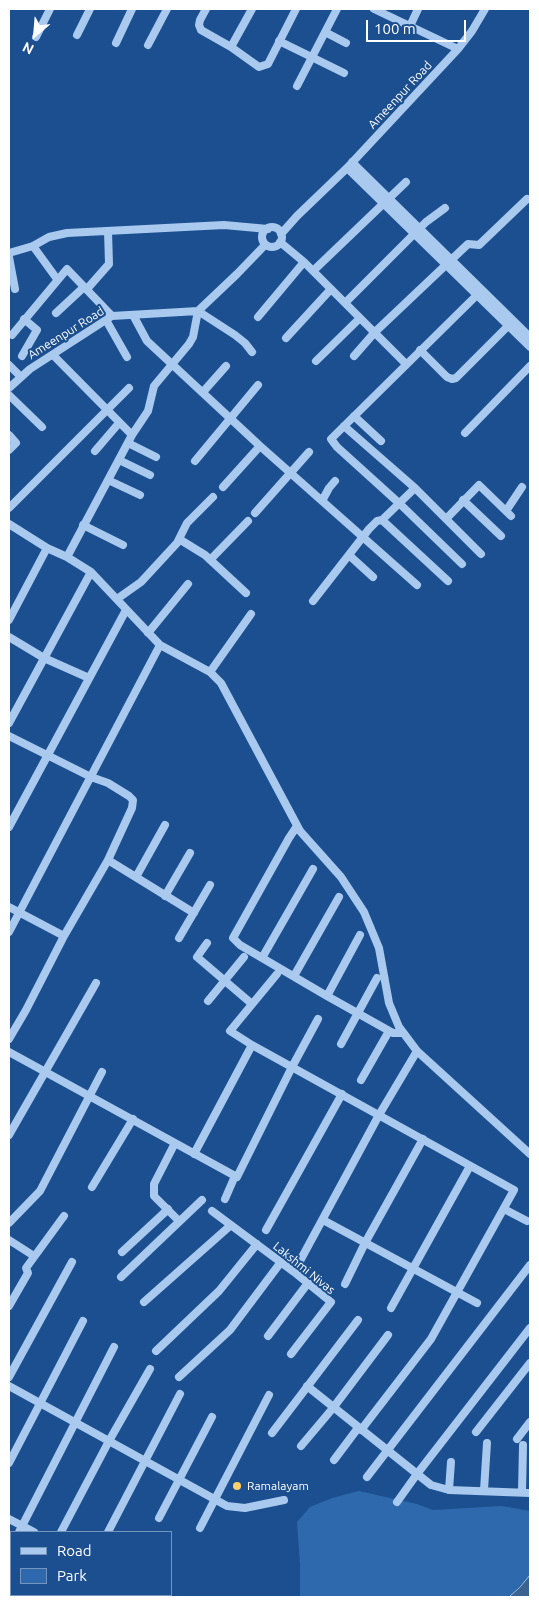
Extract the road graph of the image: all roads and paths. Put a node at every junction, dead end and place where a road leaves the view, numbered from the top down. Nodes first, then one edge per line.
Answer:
1 (50, 9) edge
2 (90, 9) edge
3 (132, 9) edge
4 (167, 9) edge
5 (206, 9) edge
6 (252, 9) edge
7 (296, 9) edge
8 (337, 9) edge
9 (377, 9) edge
10 (418, 9) edge
11 (485, 9) edge
12 (410, 26) junction
13 (325, 32) junction
14 (77, 35) dead end
15 (36, 37) dead end
16 (279, 41) junction
17 (116, 43) dead end
18 (346, 43) dead end
19 (148, 45) dead end
20 (231, 47) junction
21 (458, 49) junction
22 (312, 58) junction
23 (344, 73) dead end
24 (297, 86) dead end
25 (350, 165) junction
26 (406, 182) dead end
27 (527, 199) dead end
28 (387, 201) junction
29 (445, 208) dead end
30 (297, 216) junction
31 (271, 228) junction
32 (108, 231) junction
33 (417, 231) junction
34 (281, 234) junction
35 (280, 242) junction
36 (265, 244) junction
37 (33, 246) junction
38 (9, 255) edge
39 (304, 262) junction
40 (449, 262) junction
41 (313, 271) junction
42 (56, 280) junction
43 (85, 288) junction
44 (331, 289) junction
45 (15, 290) dead end
46 (480, 292) junction
47 (345, 303) junction
48 (198, 311) junction
49 (56, 313) dead end
50 (133, 315) junction
51 (258, 317) dead end
52 (109, 318) junction
53 (360, 318) junction
54 (24, 319) junction
55 (511, 323) junction
56 (374, 332) junction
57 (12, 335) dead end
58 (286, 338) dead end
59 (530, 338) edge
60 (530, 346) edge
61 (420, 350) junction
62 (252, 352) dead end
63 (53, 355) junction
64 (22, 356) dead end
65 (354, 356) dead end
66 (127, 357) dead end
67 (316, 361) dead end
68 (172, 363) junction
69 (406, 364) junction
70 (9, 365) edge
71 (226, 366) dead end
72 (530, 366) edge
73 (21, 377) junction
74 (258, 385) dead end
75 (9, 388) edge
76 (129, 388) dead end
77 (203, 392) junction
78 (9, 395) edge
79 (106, 411) junction
80 (354, 416) junction
81 (230, 418) junction
82 (119, 423) junction
83 (344, 426) junction
84 (42, 427) dead end
85 (465, 433) dead end
86 (9, 435) edge
87 (132, 435) junction
88 (382, 441) dead end
89 (128, 443) junction
90 (260, 446) junction
91 (9, 450) edge
92 (95, 450) dead end
93 (309, 452) dead end
94 (156, 457) dead end
95 (119, 460) junction
96 (195, 461) dead end
97 (290, 472) junction
98 (150, 475) dead end
99 (108, 480) junction
100 (335, 481) dead end
101 (223, 487) dead end
102 (522, 487) dead end
103 (415, 488) junction
104 (140, 495) dead end
105 (213, 497) dead end
106 (322, 500) junction
107 (463, 500) junction
108 (400, 504) junction
109 (9, 508) edge
110 (255, 513) dead end
111 (446, 519) junction
112 (382, 520) junction
113 (248, 521) dead end
114 (9, 524) edge
115 (84, 526) junction
116 (501, 536) dead end
117 (362, 537) junction
118 (179, 539) junction
119 (123, 545) dead end
120 (47, 548) junction
121 (481, 554) dead end
122 (350, 556) junction
123 (67, 557) junction
124 (210, 560) junction
125 (462, 564) dead end
126 (91, 572) junction
127 (373, 577) dead end
128 (448, 582) dead end
129 (188, 584) dead end
130 (416, 585) dead end
131 (246, 592) dead end
132 (117, 600) junction
133 (313, 601) dead end
134 (126, 610) junction
135 (251, 614) dead end
136 (9, 620) edge
137 (148, 633) junction
138 (9, 637) edge
139 (160, 645) junction
140 (44, 658) junction
141 (210, 672) junction
142 (89, 678) junction
143 (9, 723) edge
144 (9, 736) edge
145 (48, 755) junction
146 (91, 777) junction
147 (165, 825) dead end
148 (297, 826) junction
149 (9, 827) edge
150 (190, 853) dead end
151 (108, 860) junction
152 (313, 869) dead end
153 (136, 877) junction
154 (210, 885) dead end
155 (165, 896) junction
156 (339, 897) dead end
157 (9, 907) edge
158 (19, 913) junction
159 (194, 913) junction
160 (9, 932) edge
161 (360, 935) dead end
162 (64, 936) junction
163 (179, 938) dead end
164 (207, 943) dead end
165 (244, 957) dead end
166 (262, 958) junction
167 (277, 974) dead end
168 (294, 976) junction
169 (377, 978) dead end
170 (225, 981) junction
171 (96, 983) dead end
172 (327, 996) junction
173 (208, 1001) dead end
174 (252, 1004) junction
175 (357, 1013) junction
176 (318, 1019) dead end
177 (389, 1031) junction
178 (403, 1033) junction
179 (9, 1039) edge
180 (341, 1044) dead end
181 (252, 1045) junction
182 (416, 1051) junction
183 (9, 1052) edge
184 (292, 1067) junction
185 (46, 1072) junction
186 (102, 1072) dead end
187 (361, 1080) dead end
188 (342, 1094) junction
189 (89, 1095) junction
190 (379, 1115) junction
191 (133, 1119) junction
192 (9, 1135) edge
193 (423, 1139) junction
194 (175, 1143) junction
195 (194, 1154) junction
196 (530, 1154) edge
197 (470, 1166) junction
198 (236, 1176) junction
199 (92, 1187) dead end
200 (225, 1199) dead end
201 (202, 1200) dead end
202 (504, 1209) junction
203 (166, 1211) dead end
204 (212, 1211) dead end
205 (64, 1216) dead end
206 (323, 1220) junction
207 (527, 1221) dead end
208 (9, 1222) edge
209 (179, 1222) junction
210 (231, 1225) junction
211 (266, 1230) dead end
212 (9, 1240) edge
213 (365, 1243) junction
214 (257, 1244) junction
215 (122, 1252) dead end
216 (34, 1256) junction
217 (72, 1262) dead end
218 (282, 1262) junction
219 (530, 1265) edge
220 (413, 1268) junction
221 (294, 1272) junction
222 (121, 1277) dead end
223 (308, 1283) junction
224 (345, 1284) dead end
225 (458, 1292) junction
226 (144, 1302) dead end
227 (477, 1303) dead end
228 (9, 1306) edge
229 (391, 1308) dead end
230 (358, 1320) dead end
231 (83, 1321) dead end
232 (530, 1328) edge
233 (388, 1335) dead end
234 (268, 1336) dead end
235 (114, 1348) dead end
236 (156, 1351) dead end
237 (291, 1354) dead end
238 (530, 1363) edge
239 (150, 1370) dead end
240 (9, 1377) edge
241 (179, 1378) dead end
242 (9, 1386) edge
243 (307, 1386) junction
244 (180, 1394) dead end
245 (269, 1395) dead end
246 (40, 1403) junction
247 (333, 1408) junction
248 (212, 1417) dead end
249 (75, 1422) junction
250 (530, 1422) edge
251 (360, 1429) junction
252 (272, 1432) dead end
253 (476, 1432) dead end
254 (109, 1440) junction
255 (487, 1443) dead end
256 (301, 1446) dead end
257 (386, 1450) junction
258 (334, 1460) dead end
259 (146, 1462) junction
260 (451, 1462) dead end
261 (9, 1463) edge
262 (417, 1474) junction
263 (367, 1477) dead end
264 (180, 1480) junction
265 (449, 1490) junction
266 (484, 1490) junction
267 (522, 1492) junction
268 (530, 1493) edge
269 (215, 1499) junction
270 (284, 1500) dead end
271 (397, 1502) dead end
272 (160, 1518) dead end
273 (9, 1519) edge
274 (200, 1528) dead end
275 (20, 1529) edge
276 (62, 1531) edge
277 (109, 1531) edge

1 - 15 street
2 - 14 street
3 - 17 street
4 - 19 street
5 - 20 street
6 - 20 street
7 - 16 street
8 - 13 street
9 - 12 street
10 - 12 street
11 - 21 street, Ameenpur Road
12 - 21 street
13 - 18 street
13 - 22 street
16 - 20 street
16 - 22 street
21 - 25 street, Ameenpur Road
22 - 23 street
22 - 24 street
25 - 28 street
25 - 30 street, Ameenpur Road
26 - 28 street
27 - 40 street
28 - 33 street
28 - 41 street
29 - 33 street
30 - 31 street
30 - 34 street, Ameenpur Road
31 - 32 street
31 - 34 street
31 - 36 street
32 - 37 street
32 - 43 street
33 - 40 street
33 - 47 street
34 - 35 street
35 - 36 street
35 - 39 street
36 - 48 street
37 - 38 street
37 - 42 street
38 - 45 street
39 - 41 street
39 - 51 street
40 - 46 street
40 - 56 street
41 - 44 street
42 - 43 street
42 - 54 street
43 - 49 street
43 - 52 street
44 - 47 street
44 - 58 street
46 - 55 street
46 - 61 street
47 - 53 street
48 - 50 street, Ameenpur Road
48 - 62 street
48 - 68 street
50 - 52 street, Ameenpur Road
50 - 68 street
52 - 63 street, Ameenpur Road
52 - 66 street
53 - 56 street
53 - 67 street
54 - 57 street
54 - 64 street
55 - 59 street
55 - 60 street
55 - 61 street
56 - 65 street
56 - 69 street
61 - 69 street
63 - 73 street, Ameenpur Road
63 - 79 street
68 - 77 street
68 - 87 street
69 - 80 street
70 - 73 street
71 - 77 street
72 - 85 street
73 - 75 street, Ameenpur Road
74 - 81 street
76 - 79 street
77 - 81 street
78 - 84 street
79 - 82 street
79 - 109 street
80 - 83 street
80 - 88 street
81 - 90 street
81 - 96 street
82 - 87 street
82 - 92 street
83 - 103 street
83 - 108 street
86 - 91 street
87 - 89 street
89 - 94 street
89 - 95 street
90 - 97 street
90 - 101 street
93 - 97 street
95 - 98 street
95 - 99 street
97 - 106 street
97 - 110 street
99 - 104 street
99 - 115 street
100 - 106 street
102 - 107 street
103 - 108 street
103 - 111 street
105 - 118 street
106 - 117 street
107 - 111 street
107 - 116 street
108 - 112 street
108 - 125 street
111 - 121 street
112 - 117 street
112 - 128 street
113 - 124 street
114 - 120 street
115 - 119 street
115 - 123 street
117 - 122 street
117 - 130 street
118 - 124 street
118 - 132 street
120 - 123 street
120 - 136 street
122 - 127 street
122 - 133 street
123 - 126 street
124 - 131 street
126 - 132 street
126 - 140 street
129 - 137 street
132 - 134 street
134 - 137 street
134 - 142 street
135 - 141 street
137 - 139 street
138 - 140 street
139 - 141 street
139 - 146 street
140 - 142 street
140 - 143 street
141 - 148 street
142 - 145 street
144 - 145 street
145 - 146 street
145 - 149 street
146 - 151 street
146 - 158 street
147 - 153 street
148 - 166 street
148 - 178 street
150 - 155 street
151 - 153 street
151 - 162 street
152 - 166 street
153 - 155 street
154 - 159 street
155 - 159 street
156 - 168 street
157 - 158 street
158 - 160 street
158 - 162 street
159 - 163 street
161 - 172 street
162 - 179 street
164 - 170 street
165 - 170 street
166 - 168 street
167 - 174 street
168 - 172 street
169 - 175 street
170 - 173 street
170 - 174 street
171 - 185 street
172 - 175 street
174 - 181 street
175 - 177 street
175 - 180 street
176 - 184 street
177 - 178 street
177 - 187 street
178 - 182 street
181 - 184 street
181 - 195 street
182 - 190 street
182 - 196 street
183 - 185 street
184 - 188 street
184 - 198 street
185 - 189 street
185 - 192 street
186 - 189 street
188 - 190 street
188 - 211 street
189 - 191 street
189 - 208 street
190 - 193 street
190 - 206 street
191 - 194 street
191 - 199 street
193 - 197 street
193 - 213 street
194 - 195 street
194 - 209 street
195 - 198 street
197 - 202 street
197 - 220 street
198 - 200 street
201 - 209 street
202 - 207 street
202 - 225 street
203 - 215 street
204 - 210 street, Lakshmi Nivas
205 - 216 street
206 - 213 street
206 - 221 street
209 - 222 street
210 - 214 street, Lakshmi Nivas
210 - 226 street
212 - 216 street
213 - 220 street
213 - 224 street
214 - 218 street, Lakshmi Nivas
214 - 236 street
216 - 228 street
217 - 240 street
218 - 221 street, Lakshmi Nivas
218 - 241 street
219 - 257 street
220 - 225 street
220 - 229 street
221 - 223 street, Lakshmi Nivas
223 - 234 street
223 - 237 street, Lakshmi Nivas
225 - 227 street
225 - 251 street
230 - 243 street
231 - 246 street
232 - 262 street
233 - 247 street
235 - 249 street
238 - 253 street
239 - 254 street
242 - 246 street
243 - 247 street
243 - 252 street
244 - 259 street
245 - 269 street
246 - 249 street
246 - 261 street
247 - 251 street
247 - 256 street
248 - 264 street
249 - 254 street
249 - 275 street
250 - 267 street
251 - 257 street
251 - 258 street
254 - 259 street
254 - 276 street
255 - 266 street
257 - 262 street
257 - 263 street
259 - 264 street
259 - 277 street
260 - 265 street
262 - 265 street
262 - 271 street
264 - 269 street
264 - 272 street
265 - 266 street
266 - 267 street
267 - 268 street
269 - 270 street
269 - 274 street
273 - 275 street

